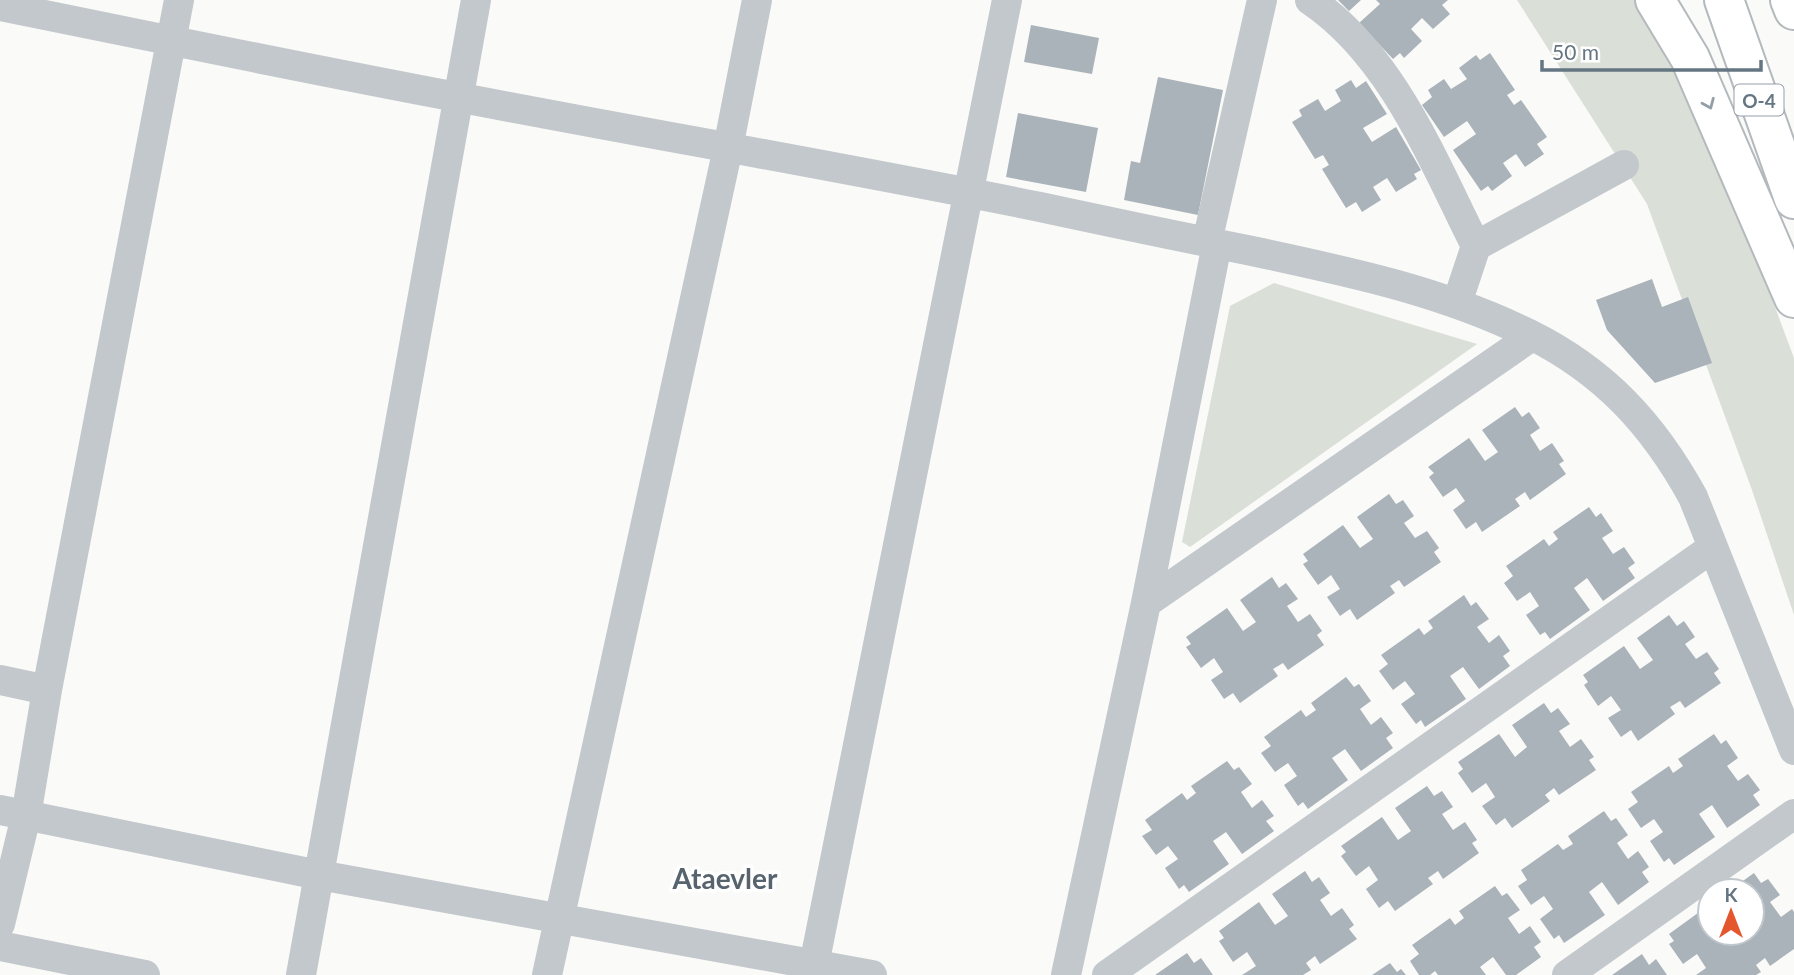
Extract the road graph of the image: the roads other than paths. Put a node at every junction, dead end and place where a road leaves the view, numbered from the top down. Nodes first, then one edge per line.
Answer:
1 (178, 0) edge
2 (476, 0) edge
3 (757, 0) edge
4 (1007, 0) edge
5 (1262, 0) edge
6 (1310, 0) edge
7 (1655, 0) edge
8 (1724, 0) edge
9 (1790, 0) edge
10 (0, 6) edge
11 (1794, 10) edge
12 (172, 41) junction
13 (457, 97) junction
14 (728, 148) junction
15 (1624, 165) dead end
16 (968, 192) junction
17 (1794, 199) edge
18 (1212, 243) junction
19 (1476, 246) junction
20 (1794, 298) edge
21 (1457, 303) junction
22 (1532, 336) junction
23 (1712, 548) junction
24 (1146, 603) junction
25 (0, 680) edge
26 (47, 690) junction
27 (1794, 750) edge
28 (13, 813) edge
29 (1794, 814) edge
30 (319, 875) junction
31 (558, 917) junction
32 (0, 924) edge
33 (0, 946) edge
34 (813, 970) edge
35 (145, 975) edge
36 (301, 975) edge
37 (547, 975) edge
38 (872, 975) edge
39 (1066, 975) edge
40 (1107, 975) edge
41 (1567, 975) edge

1 - 12 street
2 - 13 street
3 - 14 street
4 - 16 street
5 - 18 street
6 - 19 street
7 -> 20 highway
8 - 17 highway, O-4
9 - 11 highway
10 - 12 street
12 - 13 street
12 - 26 street
13 - 14 street
13 - 30 street
14 - 16 street
14 - 31 street
15 - 19 street
16 - 18 street
16 - 34 street
18 - 21 street
18 - 24 street
19 - 21 street
21 - 22 street
22 - 23 street
22 - 24 street
23 - 27 street
23 - 40 street
24 - 39 street
25 - 26 street
26 - 28 street
28 - 30 street
28 - 32 street
29 - 41 street
30 - 31 street
30 - 36 street
31 - 34 street
31 - 37 street
33 - 35 street
34 - 38 street

